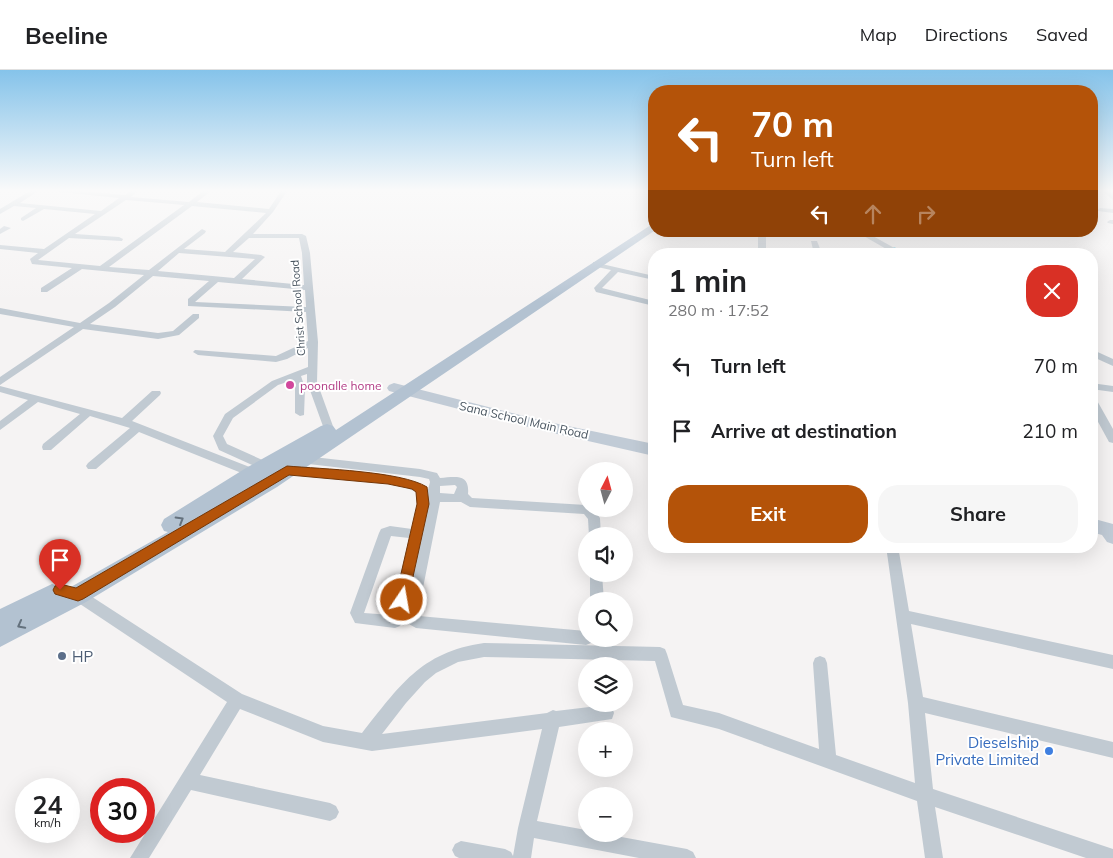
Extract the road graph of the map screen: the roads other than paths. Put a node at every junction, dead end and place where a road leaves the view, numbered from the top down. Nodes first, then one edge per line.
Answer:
1 (80, 228) edge
2 (157, 228) edge
3 (255, 228) edge
4 (637, 228) edge
5 (648, 230) edge
6 (202, 231) dead end
7 (68, 236) junction
8 (247, 236) junction
9 (869, 237) edge
10 (120, 239) dead end
11 (814, 243) dead end
12 (0, 247) edge
13 (816, 248) edge
14 (890, 248) edge
15 (45, 251) junction
16 (178, 252) junction
17 (227, 254) junction
18 (596, 264) junction
19 (79, 267) junction
20 (101, 269) junction
21 (615, 270) junction
22 (150, 274) junction
23 (648, 277) edge
24 (215, 280) junction
25 (235, 282) junction
26 (309, 288) junction
27 (44, 290) dead end
28 (648, 302) edge
29 (311, 310) junction
30 (1, 312) edge
31 (196, 316) dead end
32 (83, 326) junction
33 (313, 342) junction
34 (198, 352) dead end
35 (1098, 356) edge
36 (1113, 363) edge
37 (312, 369) junction
38 (296, 376) junction
39 (0, 382) edge
40 (1098, 387) edge
41 (0, 389) edge
42 (1113, 389) edge
43 (400, 390) junction
44 (156, 393) dead end
45 (36, 399) junction
46 (88, 412) junction
47 (1098, 412) edge
48 (300, 414) dead end
49 (124, 422) junction
50 (0, 426) edge
51 (138, 427) junction
52 (329, 429) junction
53 (1113, 439) edge
54 (47, 447) dead end
55 (648, 449) edge
56 (304, 460) junction
57 (92, 466) dead end
58 (259, 470) junction
59 (287, 470) junction
60 (436, 482) junction
61 (462, 494) junction
62 (434, 497) junction
63 (594, 527) edge
64 (416, 534) junction
65 (893, 553) edge
66 (60, 590) junction
67 (78, 595) junction
68 (902, 616) junction
69 (0, 620) edge
70 (0, 636) edge
71 (578, 637) edge
72 (1113, 662) edge
73 (820, 663) dead end
74 (238, 700) junction
75 (916, 703) junction
76 (606, 713) dead end
77 (553, 718) junction
78 (365, 742) junction
79 (1113, 750) edge
80 (828, 760) junction
81 (188, 781) junction
82 (925, 795) junction
83 (330, 812) dead end
84 (527, 828) junction
85 (461, 850) dead end
86 (1087, 853) edge
87 (139, 858) edge
88 (505, 858) edge
89 (522, 858) edge
90 (686, 858) edge
91 (934, 858) edge
92 (1113, 858) edge

1 - 7 street
2 - 20 street
3 - 8 street
4 - 43 main road
5 - 18 main road
6 - 16 street
7 - 10 street
7 - 15 street
8 - 17 street
8 - 26 street, Christ School Road
9 - 14 street
11 - 13 street
12 - 15 street
15 - 19 street
16 - 17 street
16 - 22 street
17 - 25 street
18 - 21 street
18 - 43 main road
19 - 20 street
19 - 27 street
20 - 22 street
21 - 23 street
21 - 28 street
22 - 24 street
22 - 32 street
24 - 25 street
24 - 29 street
25 - 26 street
26 - 29 street, Christ School Road
29 - 33 street, Christ School Road
30 - 32 street
31 - 32 street
32 - 39 street
33 - 34 street
33 - 37 street, Christ School Road
35 - 36 street
37 - 38 street
37 - 52 street, Christ School Road
38 - 48 street
38 - 58 street
40 - 42 street
41 - 45 street
43 - 52 main road
43 - 55 street, Sana School Main Road
43 - 56 main road
44 - 49 street
45 - 46 street
45 - 50 street
46 - 49 street
46 - 54 street
47 - 53 street
49 - 51 street
51 - 57 street
51 - 58 street
52 - 58 main road
56 - 59 main road
56 - 60 street
66 -> 58 main road
59 - 64 street
59 - 67 main road
60 - 61 street
60 - 62 street
61 - 62 street
61 - 63 street
62 - 71 street
64 - 64 street
65 - 68 street
66 - 67 street
66 - 69 main road
67 -> 70 main road
67 - 74 street
68 - 72 street
68 - 75 street
73 - 80 street
74 - 78 street
74 - 81 street
75 - 79 street
75 - 82 street
76 - 77 street
77 - 78 street
77 - 84 street
78 - 80 street
80 - 82 street
81 - 83 street
81 - 87 street
82 - 86 street
82 - 91 street
84 - 89 street
84 - 90 street
85 - 88 street
86 - 92 street

